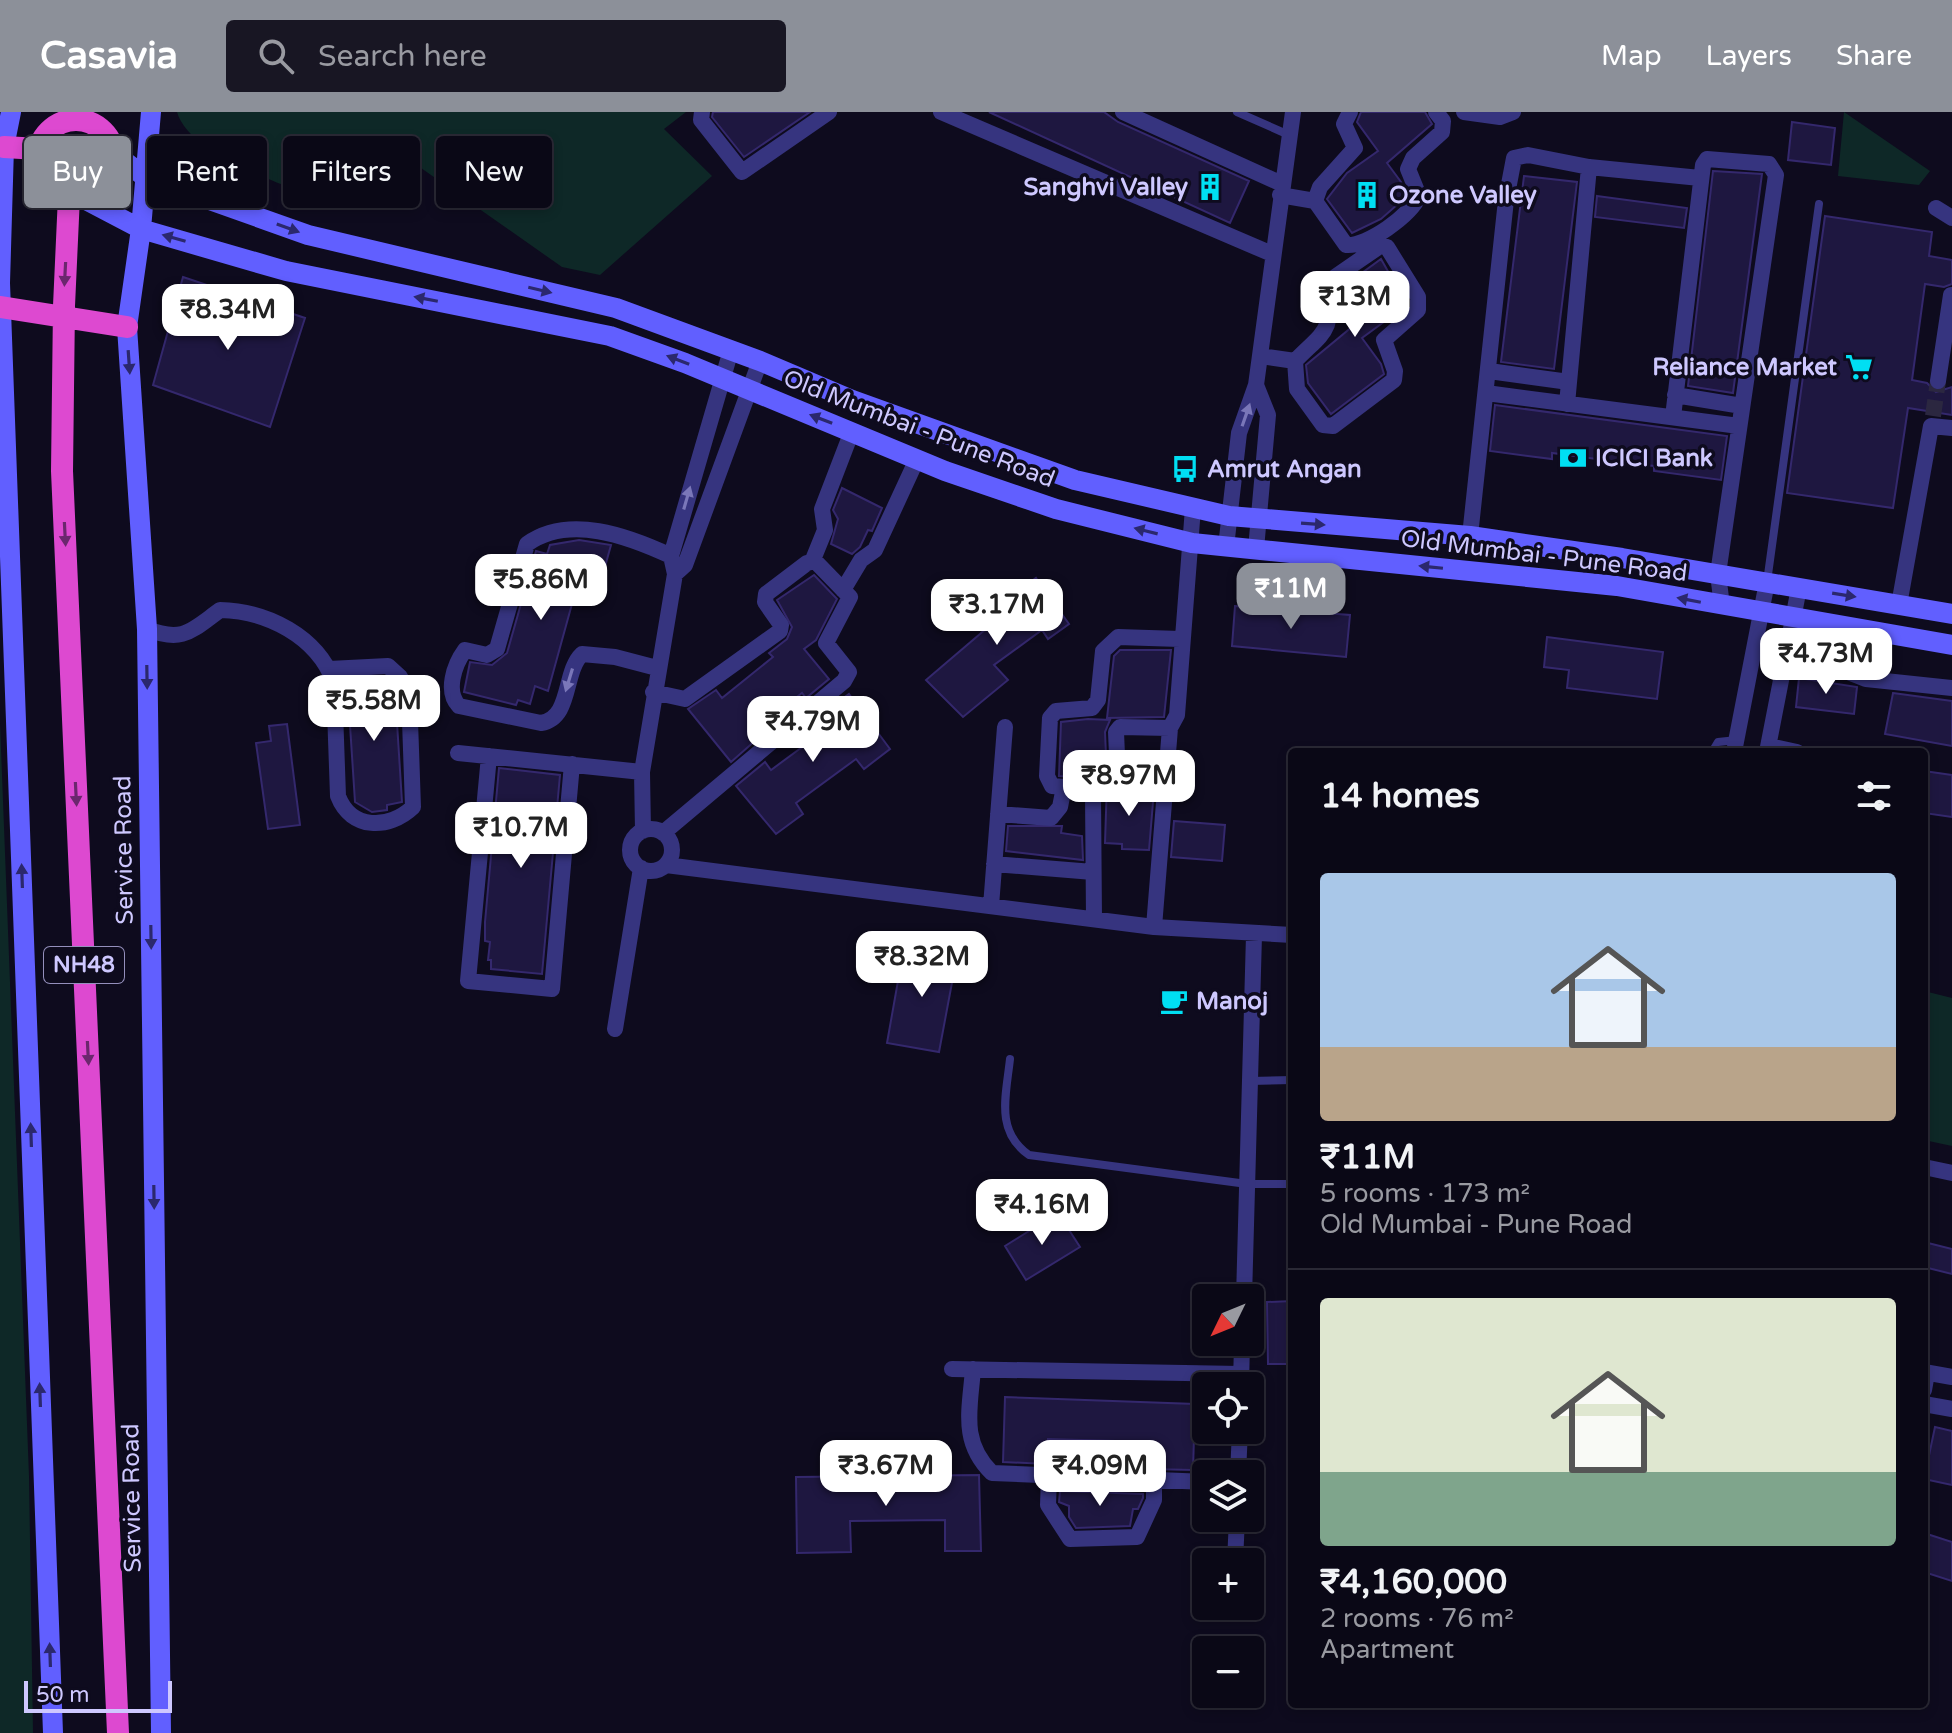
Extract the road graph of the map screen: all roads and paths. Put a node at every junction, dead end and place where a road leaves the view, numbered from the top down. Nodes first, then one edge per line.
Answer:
1 (11, 112) edge
2 (151, 112) edge
3 (702, 112) edge
4 (829, 112) edge
5 (941, 112) edge
6 (1123, 112) edge
7 (1237, 112) edge
8 (1293, 112) edge
9 (1350, 112) edge
10 (1436, 112) edge
11 (1464, 112) edge
12 (1513, 112) edge
13 (56, 119) edge
14 (980, 119) edge
15 (109, 133) edge
16 (1289, 135) junction
17 (4, 147) junction
18 (24, 148) edge
19 (1589, 167) junction
20 (145, 177) junction
21 (1700, 178) junction
22 (1281, 190) junction
23 (1315, 201) junction
24 (1819, 204) dead end
25 (74, 208) edge
26 (99, 208) edge
27 (1936, 208) dead end
28 (1952, 218) edge
29 (141, 229) junction
30 (1272, 254) junction
31 (1951, 295) edge
32 (1, 307) edge
33 (63, 317) junction
34 (127, 327) junction
35 (731, 350) junction
36 (1261, 356) junction
37 (760, 361) junction
38 (1295, 361) junction
39 (1489, 371) junction
40 (720, 378) junction
41 (1938, 381) tunnel mouth
42 (1569, 382) junction
43 (1256, 385) junction
44 (750, 391) junction
45 (1486, 393) junction
46 (1675, 395) junction
47 (1567, 404) junction
48 (1742, 406) junction
49 (1673, 417) junction
50 (1739, 426) junction
51 (1952, 428) edge
52 (852, 431) junction
53 (917, 459) junction
54 (1193, 508) junction
55 (1229, 516) junction
56 (1258, 519) junction
57 (1470, 536) junction
58 (1192, 543) junction
59 (1226, 547) junction
60 (1256, 549) junction
61 (671, 556) junction
62 (812, 562) junction
63 (675, 574) junction
64 (1718, 574) junction
65 (1767, 582) junction
66 (1799, 588) junction
67 (843, 590) junction
68 (1899, 605) junction
69 (1722, 606) junction
70 (1761, 613) junction
71 (1952, 614) edge
72 (1793, 618) junction
73 (1820, 623) junction
74 (147, 629) junction
75 (1180, 639) junction
76 (1952, 645) edge
77 (657, 668) junction
78 (329, 669) junction
79 (1952, 688) edge
80 (653, 692) junction
81 (1005, 727) dead end
82 (1170, 728) junction
83 (1736, 746) edge
84 (1714, 748) edge
85 (1768, 748) edge
86 (458, 753) dead end
87 (489, 756) junction
88 (572, 764) junction
89 (642, 772) junction
90 (1167, 780) junction
91 (1064, 787) junction
92 (998, 814) junction
93 (643, 831) junction
94 (663, 833) junction
95 (994, 864) junction
96 (666, 865) junction
97 (641, 868) junction
98 (1093, 872) junction
99 (991, 906) junction
100 (1094, 919) junction
101 (1154, 927) junction
102 (1254, 935) junction
103 (1288, 935) edge
104 (615, 1029) dead end
105 (1010, 1059) dead end
106 (1288, 1080) edge
107 (1250, 1081) junction
108 (1928, 1168) edge
109 (1952, 1173) edge
110 (1247, 1184) junction
111 (1288, 1184) edge
112 (1244, 1284) edge
113 (952, 1369) dead end
114 (973, 1369) junction
115 (1928, 1372) edge
116 (1952, 1377) edge
117 (1192, 1378) edge
118 (1928, 1405) edge
119 (1952, 1409) edge
120 (1049, 1477) junction
121 (1154, 1480) junction
122 (1192, 1481) edge
123 (53, 1733) edge
124 (118, 1733) edge
125 (161, 1733) edge

1 - 17 main road
2 - 20 main road, Service Road
3 - 4 street
5 - 14 street
6 - 22 street
7 - 16 lane
8 - 16 street
9 - 23 street
10 - 23 street
11 - 12 street
13 - 15 highway
14 - 30 street
15 - 20 main road, Old Mumbai - Pune Road
16 - 22 street
17 - 18 highway
17 - 32 main road
19 - 21 street
19 - 39 street
19 - 42 street
20 - 29 main road, Service Road
20 -> 35 main road, Old Mumbai - Pune Road
21 - 46 street
21 - 48 street
22 - 23 street
22 - 30 street
24 - 65 lane
25 -> 33 highway, NH48
26 - 29 main road, Old Mumbai - Pune Road
27 - 28 street
29 - 34 main road, Service Road
40 -> 29 main road, Old Mumbai - Pune Road
30 - 36 street
31 - 41 street
32 - 33 highway
123 -> 32 main road
33 - 34 highway
33 -> 124 highway, NH48
34 -> 74 main road, Service Road
35 - 37 main road, Old Mumbai - Pune Road
35 - 40 street
36 - 38 street
36 - 43 street
37 - 44 street
37 - 54 main road, Old Mumbai - Pune Road
38 - 38 street
39 - 42 street
39 - 45 street
40 - 44 main road, Old Mumbai - Pune Road
61 -> 40 street
42 - 47 street
55 -> 43 street
43 - 56 street
52 -> 44 main road, Old Mumbai - Pune Road
44 - 63 street
45 - 47 street
45 - 57 street
46 - 48 street
46 - 49 street
47 - 49 street
48 - 50 street
49 - 50 street
50 - 64 street
51 - 68 street
52 - 53 main road, Old Mumbai - Pune Road
52 - 62 street
58 -> 53 main road, Old Mumbai - Pune Road
53 - 67 street
54 - 55 main road, Old Mumbai - Pune Road
54 - 58 street
55 - 56 main road, Old Mumbai - Pune Road
55 - 59 street
56 -> 57 main road, Old Mumbai - Pune Road
56 - 60 street
57 - 64 main road, Old Mumbai - Pune Road
58 - 59 main road, Old Mumbai - Pune Road
58 - 75 street
59 - 60 main road, Old Mumbai - Pune Road
69 -> 60 main road, Old Mumbai - Pune Road
61 - 63 street
77 -> 61 street
62 - 67 street
62 - 80 street
63 - 77 street
64 - 65 main road, Old Mumbai - Pune Road
64 - 69 street
65 - 66 main road, Old Mumbai - Pune Road
65 - 70 street
66 -> 68 main road, Old Mumbai - Pune Road
66 - 72 street
67 - 94 street
68 - 71 main road, Old Mumbai - Pune Road
69 - 70 main road, Old Mumbai - Pune Road
70 - 72 main road, Old Mumbai - Pune Road
70 - 83 street
72 - 73 main road, Old Mumbai - Pune Road
72 - 85 street
73 - 76 main road, Old Mumbai - Pune Road
73 - 79 street
74 - 78 street
74 -> 125 main road, Service Road
75 - 82 street
75 - 91 street
77 - 80 street
78 - 78 street
80 - 89 street
81 - 92 street
82 - 90 street
82 - 90 street
83 - 84 lane
86 - 87 street
87 - 88 street
87 - 88 street
88 - 89 street
89 - 93 street
90 - 101 street
91 - 92 street
91 - 98 street
92 - 95 street
93 - 94 street
93 - 97 street
94 - 96 street
95 - 98 street
95 - 99 street
96 - 97 street
96 - 99 street
97 - 104 street
98 - 100 street
99 - 100 street
100 - 101 street
101 - 102 street
102 - 103 street
102 - 107 street
105 - 110 lane
106 - 107 lane
107 - 110 street
108 - 109 street
110 - 111 lane
110 - 112 street
113 - 114 street
114 - 117 street
114 - 120 street
115 - 116 street
118 - 119 street
120 - 121 street
120 - 121 street
121 - 122 street

